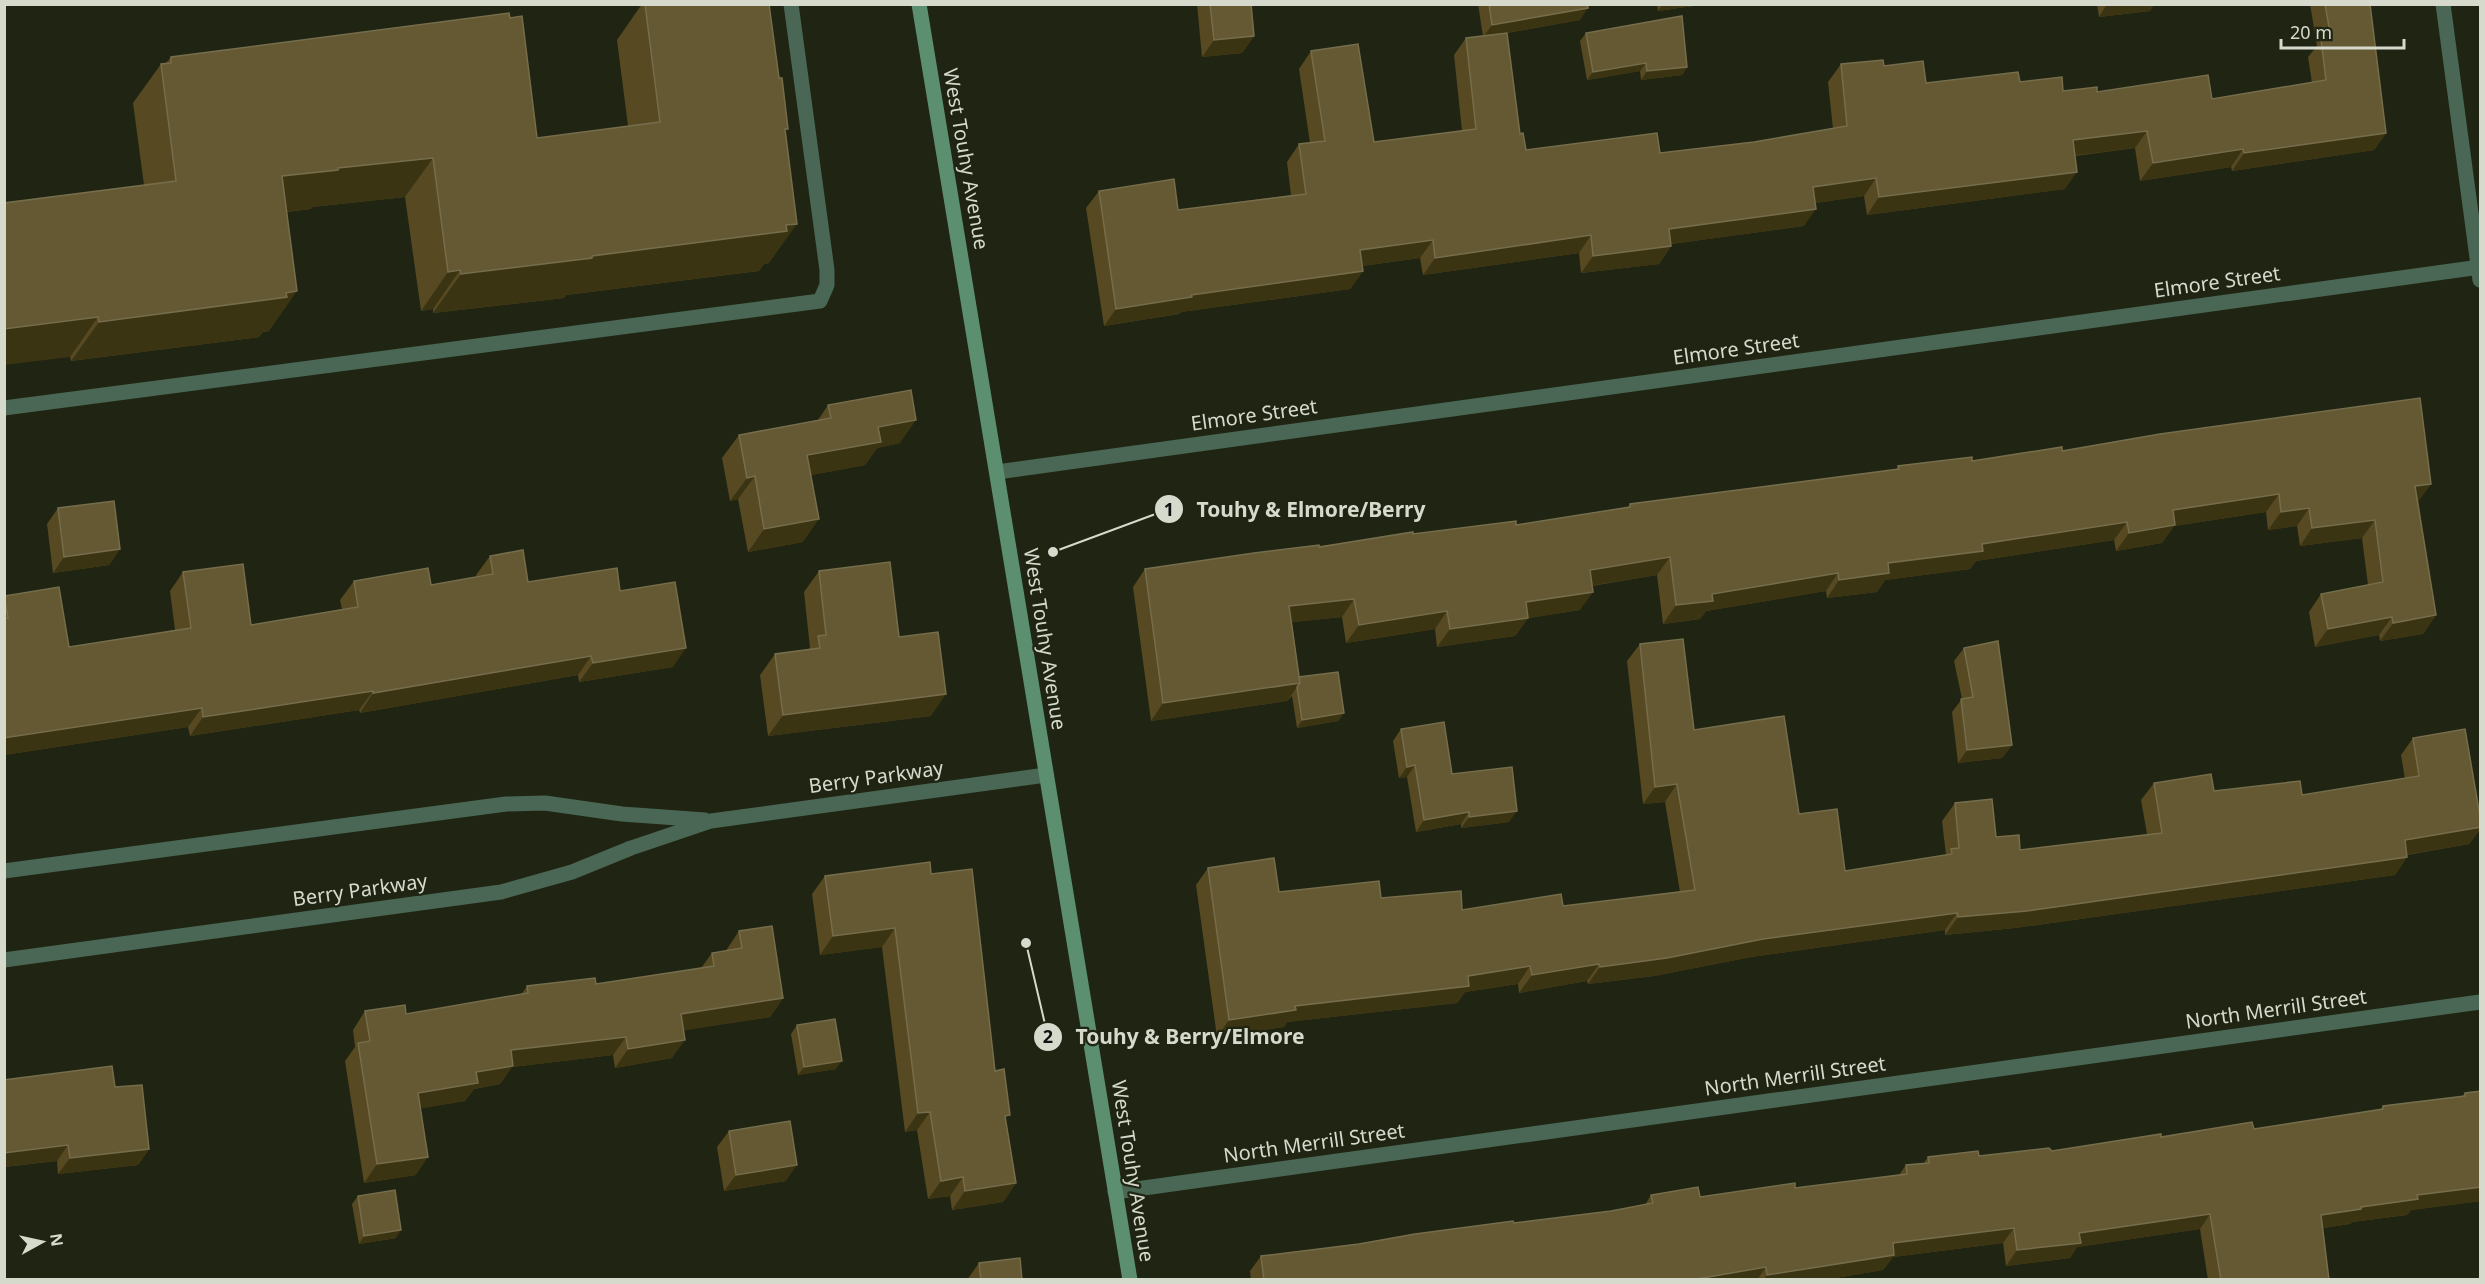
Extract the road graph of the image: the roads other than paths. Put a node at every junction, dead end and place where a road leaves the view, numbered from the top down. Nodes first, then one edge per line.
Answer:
1 (791, 4) edge
2 (919, 4) edge
3 (2443, 4) edge
4 (2480, 272) edge
5 (4, 408) edge
6 (997, 472) junction
7 (1046, 775) junction
8 (711, 821) junction
9 (4, 871) edge
10 (4, 960) edge
11 (2481, 1002) edge
12 (1115, 1192) junction
13 (1130, 1280) edge

1 - 5 street
2 - 6 main road, West Touhy Avenue
3 - 4 street
4 - 6 street, Elmore Street
6 - 7 main road, West Touhy Avenue
7 - 8 street, Berry Parkway
7 - 12 main road, West Touhy Avenue
8 - 9 street, Berry Parkway
8 - 10 street, Berry Parkway
11 - 12 street, North Merrill Street
12 - 13 main road, West Touhy Avenue

